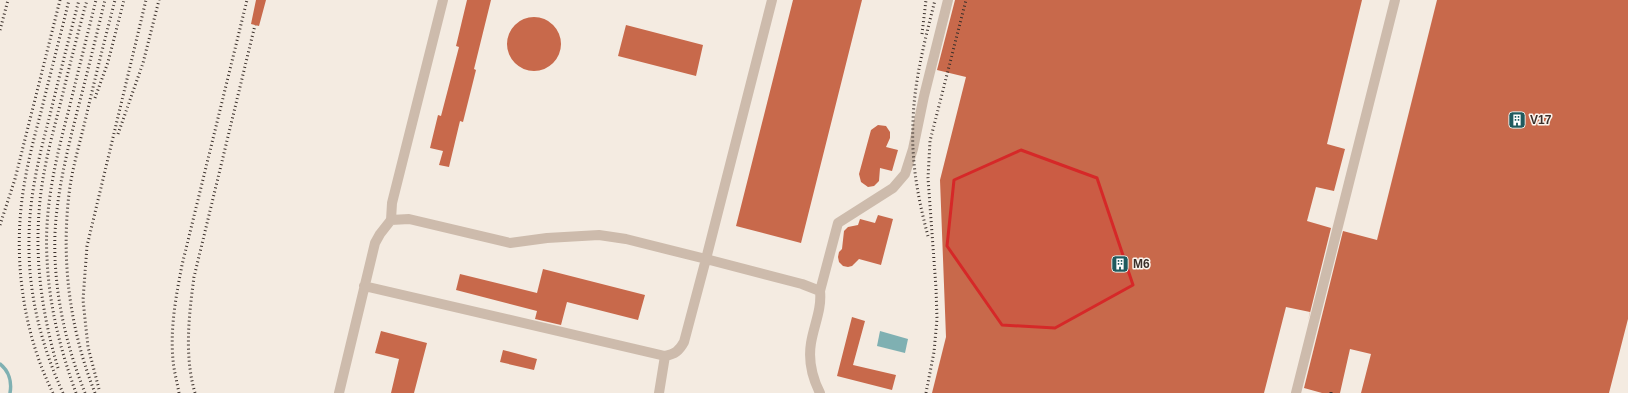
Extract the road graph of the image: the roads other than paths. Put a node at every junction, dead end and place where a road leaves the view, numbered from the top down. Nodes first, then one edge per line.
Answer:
1 (443, 0) edge
2 (772, 0) edge
3 (948, 0) edge
4 (1395, 0) edge
5 (391, 220) junction
6 (706, 259) junction
7 (364, 286) junction
8 (820, 291) junction
9 (665, 356) junction
10 (339, 393) edge
11 (659, 393) edge
12 (820, 393) edge
13 (1296, 393) edge

1 - 5 lane
2 - 6 lane
3 - 8 lane
4 - 13 lane
5 - 6 lane
5 - 7 lane
6 - 8 lane
6 - 9 lane
7 - 9 lane
7 - 10 lane
8 - 12 lane
9 - 11 lane

